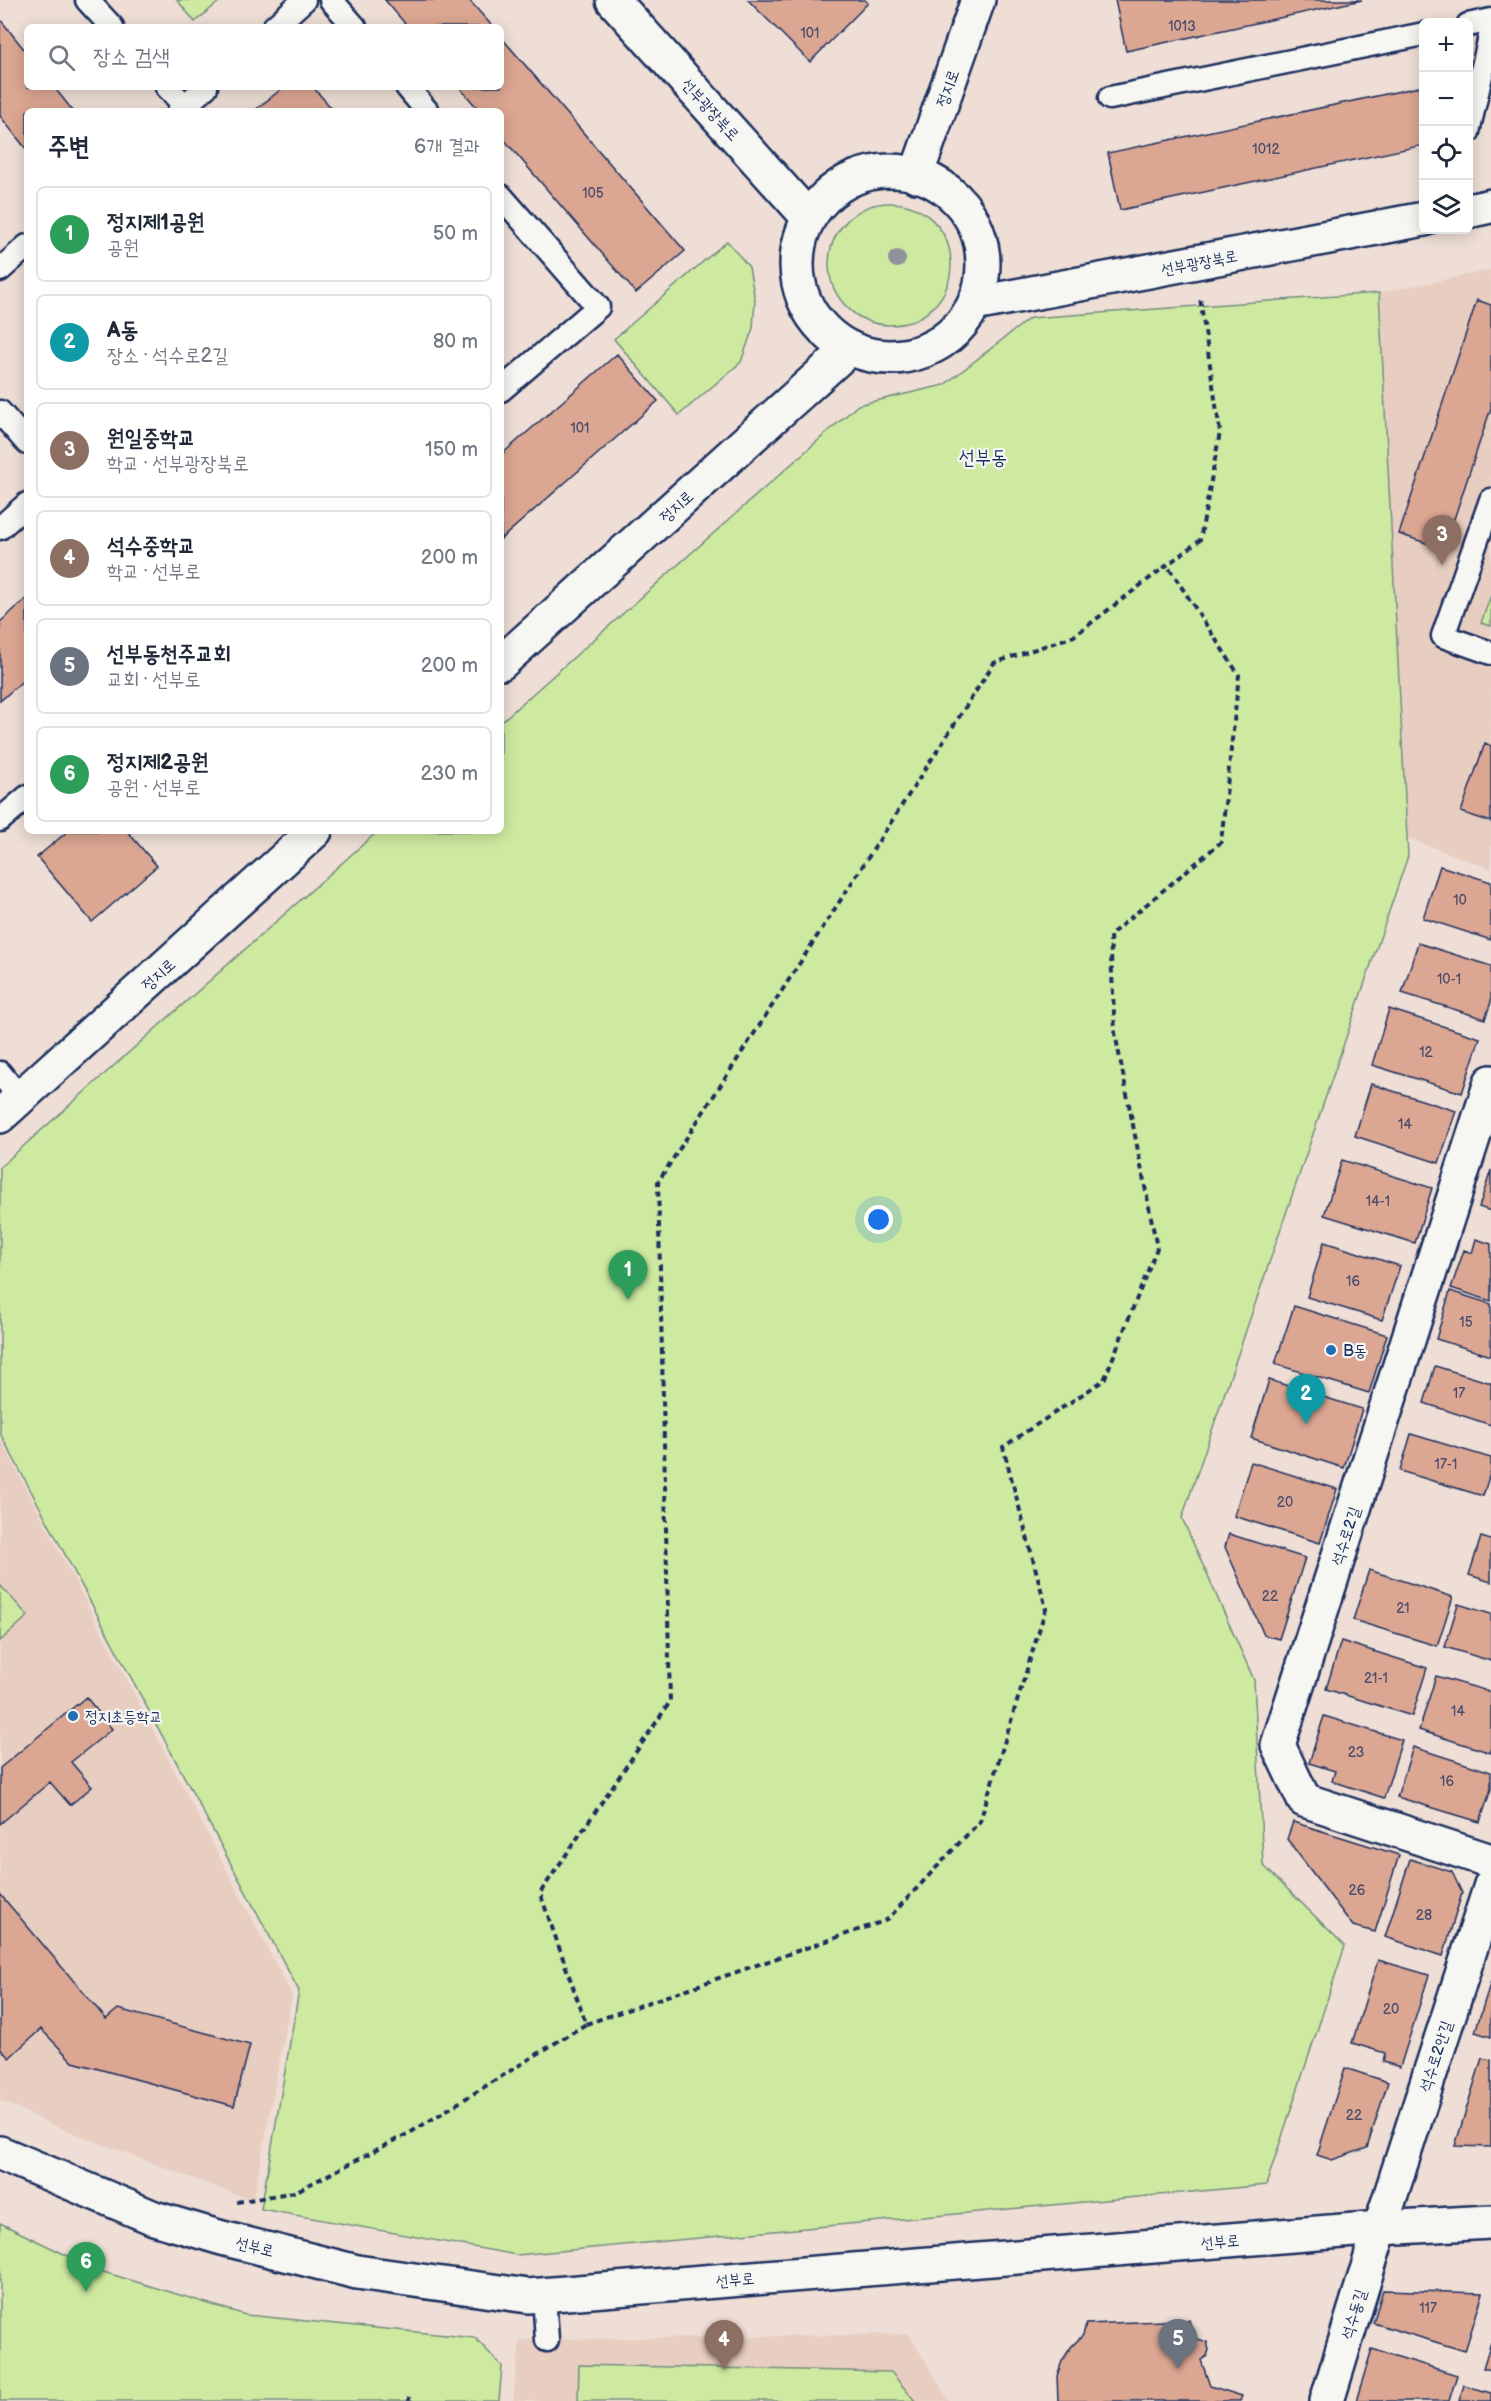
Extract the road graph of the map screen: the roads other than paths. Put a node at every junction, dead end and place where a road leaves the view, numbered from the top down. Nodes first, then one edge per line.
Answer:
1 (87, 0) edge
2 (304, 0) edge
3 (331, 0) edge
4 (613, 0) edge
5 (978, 0) edge
6 (1491, 20) edge
7 (109, 24) edge
8 (277, 24) edge
9 (352, 24) edge
10 (1473, 24) edge
11 (1491, 32) edge
12 (1419, 35) edge
13 (169, 90) edge
14 (203, 90) edge
15 (409, 90) edge
16 (1110, 98) dead end
17 (182, 108) edge
18 (424, 108) edge
19 (1469, 126) edge
20 (916, 176) junction
21 (504, 199) edge
22 (1491, 206) edge
23 (1473, 210) edge
24 (809, 219) junction
25 (1419, 220) edge
26 (24, 249) edge
27 (0, 270) edge
28 (974, 304) junction
29 (850, 348) junction
30 (504, 387) edge
31 (0, 412) edge
32 (24, 440) edge
33 (1491, 500) edge
34 (24, 507) edge
35 (0, 528) edge
36 (1491, 653) edge
37 (504, 660) edge
38 (24, 800) edge
39 (0, 820) edge
40 (312, 834) edge
41 (1491, 1082) edge
42 (7, 1096) edge
43 (1491, 1861) edge
44 (1491, 1885) edge
45 (0, 2153) edge
46 (1491, 2222) edge
47 (1380, 2228) junction
48 (544, 2295) junction
49 (546, 2340) dead end
50 (1327, 2401) edge

1 - 7 lane
2 - 8 lane
3 - 9 lane
4 - 24 street, 선부광장북로
5 - 20 street, 정지로
6 - 10 lane
11 - 19 lane
12 - 16 lane
13 - 17 lane
14 - 17 lane
15 - 18 lane
20 - 24 street
20 - 28 street
21 - 30 lane
22 - 23 street
24 - 29 street
25 - 28 street, 선부광장북로
26 - 27 lane
28 - 29 street
29 - 37 street, 정지로
31 - 32 lane
33 - 36 lane
34 - 35 lane
38 - 39 lane
40 - 42 street, 정지로
41 - 43 street, 석수로2길
44 - 47 street, 석수로2안길
45 - 48 street, 선부로
46 - 47 street, 선부로
47 - 48 street, 선부로
47 - 50 street, 석수동길
48 - 49 lane

